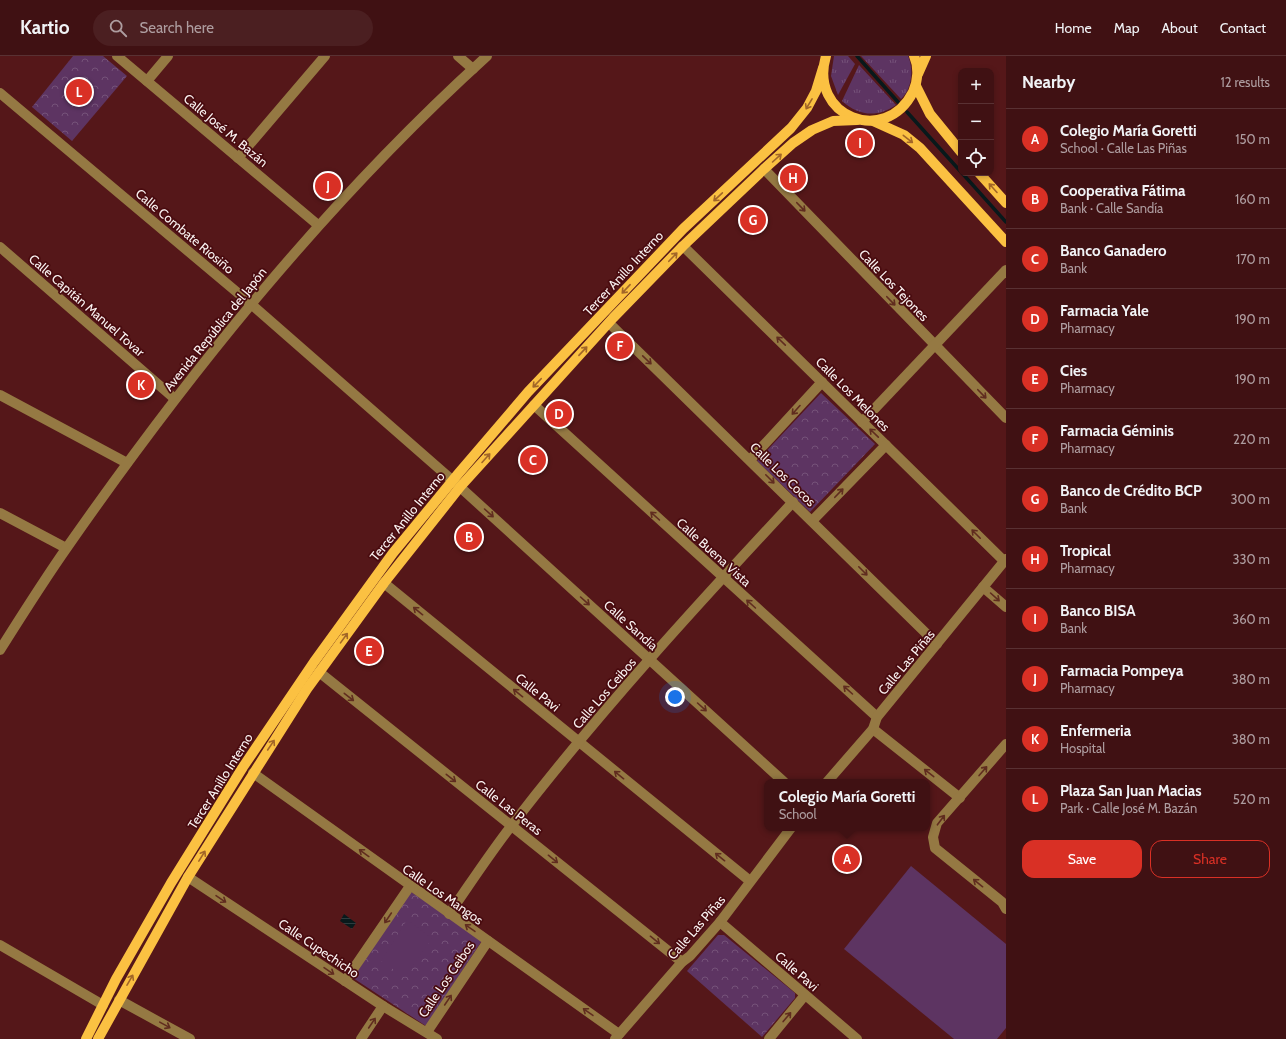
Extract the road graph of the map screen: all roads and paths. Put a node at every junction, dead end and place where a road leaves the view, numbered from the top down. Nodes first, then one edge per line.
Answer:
1 (117, 56) edge
2 (168, 56) edge
3 (324, 56) edge
4 (458, 56) edge
5 (487, 56) edge
6 (826, 56) edge
7 (914, 56) edge
8 (926, 56) edge
9 (473, 68) junction
10 (823, 68) junction
11 (918, 74) junction
12 (146, 81) junction
13 (916, 86) junction
14 (2, 98) edge
15 (857, 120) junction
16 (873, 121) junction
17 (958, 148) edge
18 (238, 158) junction
19 (764, 169) junction
20 (982, 176) edge
21 (1006, 203) edge
22 (318, 225) junction
23 (1006, 242) edge
24 (683, 246) junction
25 (0, 247) edge
26 (1006, 270) edge
27 (251, 304) junction
28 (609, 323) junction
29 (934, 345) junction
30 (822, 382) junction
31 (0, 395) edge
32 (175, 398) junction
33 (534, 405) junction
34 (1006, 418) edge
35 (862, 422) junction
36 (886, 445) junction
37 (750, 460) junction
38 (127, 463) junction
39 (456, 483) junction
40 (794, 502) junction
41 (0, 513) edge
42 (812, 520) junction
43 (66, 548) junction
44 (1005, 560) edge
45 (723, 578) junction
46 (384, 583) junction
47 (983, 587) junction
48 (1006, 607) edge
49 (938, 644) junction
50 (0, 650) edge
51 (650, 660) junction
52 (319, 672) junction
53 (877, 716) junction
54 (872, 729) junction
55 (579, 742) junction
56 (1006, 744) edge
57 (253, 773) junction
58 (781, 779) edge
59 (830, 779) edge
60 (960, 798) junction
61 (511, 826) junction
62 (789, 831) edge
63 (188, 877) junction
64 (750, 882) junction
65 (410, 886) junction
66 (1006, 909) edge
67 (449, 914) junction
68 (720, 922) junction
69 (488, 941) junction
70 (0, 945) edge
71 (682, 962) junction
72 (345, 981) junction
73 (806, 995) junction
74 (119, 1000) junction
75 (103, 1005) junction
76 (383, 1006) junction
77 (426, 1032) junction
78 (617, 1037) edge
79 (86, 1039) edge
80 (98, 1039) edge
81 (190, 1039) edge
82 (361, 1039) edge
83 (437, 1039) edge
84 (769, 1039) edge
85 (857, 1039) edge

1 - 12 street, Calle José M. Bazán
2 - 12 street
3 - 18 street
4 - 9 street
5 - 9 street, Avenida República del Japón
6 - 10 main road, Tercer Anillo Interno
7 - 11 main road
8 - 11 main road
9 - 22 street, Avenida República del Japón
10 - 15 main road
10 -> 39 main road, Tercer Anillo Interno
11 - 13 main road
12 - 18 street, Calle José M. Bazán
13 - 16 main road
13 - 17 main road
14 - 27 street, Calle Combate Riosiño
15 - 16 main road, Tercer Anillo Interno
19 -> 15 main road, Tercer Anillo Interno
16 -> 23 main road
18 - 22 street, Calle José M. Bazán
19 - 24 main road, Tercer Anillo Interno
19 -> 29 street, Calle Los Tejones
21 -> 20 main road
22 - 27 street, Avenida República del Japón
28 -> 24 main road, Tercer Anillo Interno
30 -> 24 street, Calle Los Melones
25 - 32 street, Calle Capitán Manuel Tovar
26 - 29 street
27 - 32 street, Avenida República del Japón
27 - 39 street, Calle Combate Riosiño
33 -> 28 main road, Tercer Anillo Interno
28 -> 37 street, Calle Los Cocos
29 -> 34 street, Calle Los Tejones
29 - 35 street
30 - 35 street, Calle Los Melones
30 -> 37 street
31 - 38 street
32 - 38 street, Avenida República del Japón
39 -> 33 main road, Tercer Anillo Interno
45 -> 33 street, Calle Buena Vista
36 -> 35 street, Calle Los Melones
42 -> 36 street
44 -> 36 street, Calle Los Melones
37 -> 40 street, Calle Los Cocos
38 - 43 street, Avenida República del Japón
39 - 46 main road, Tercer Anillo Interno
39 -> 51 street, Calle Sandía
39 - 75 main road, Tercer Anillo Interno
40 - 42 street, Calle Los Cocos
40 - 45 street, Calle Los Ceibos
41 - 43 street
42 -> 49 street, Calle Los Cocos
43 - 50 street, Avenida República del Japón
44 - 47 street, Calle Las Piñas
45 - 51 street, Calle Los Ceibos
53 -> 45 street, Calle Buena Vista
52 -> 46 main road, Tercer Anillo Interno
55 -> 46 street, Calle Pavi
47 -> 48 street
47 - 49 street, Calle Las Piñas
49 - 53 street, Calle Las Piñas
51 - 55 street, Calle Los Ceibos
51 -> 58 street, Calle Sandía
57 -> 52 main road, Tercer Anillo Interno
52 -> 61 street, Calle Las Peras
53 - 54 street, Calle Las Piñas
54 - 59 street, Calle Las Piñas
60 -> 54 street
55 - 61 street, Calle Los Ceibos
64 -> 55 street, Calle Pavi
60 -> 56 street
63 -> 57 main road, Tercer Anillo Interno
65 -> 57 street, Calle Los Mangos
66 -> 60 street
61 - 67 street, Calle Los Ceibos
61 -> 71 street, Calle Las Peras
62 - 64 street, Calle Las Piñas
63 -> 72 street, Calle Cupechicho
74 -> 63 main road, Tercer Anillo Interno
64 - 68 street, Calle Las Piñas
65 - 67 street, Calle Los Mangos
65 -> 72 street
69 -> 67 street, Calle Los Mangos
68 - 71 street, Calle Las Piñas
68 - 73 street, Calle Pavi
77 -> 69 street, Calle Los Ceibos
78 -> 69 street, Calle Los Mangos
70 - 75 street
71 - 78 street, Calle Las Piñas
72 - 76 street, Calle Cupechicho
84 -> 73 street
73 - 85 street, Calle Pavi
74 - 80 main road, Tercer Anillo Interno
74 -> 81 street
75 - 79 main road, Tercer Anillo Interno
76 - 77 street, Calle Cupechicho
82 -> 76 street
77 - 83 street, Calle Cupechicho

